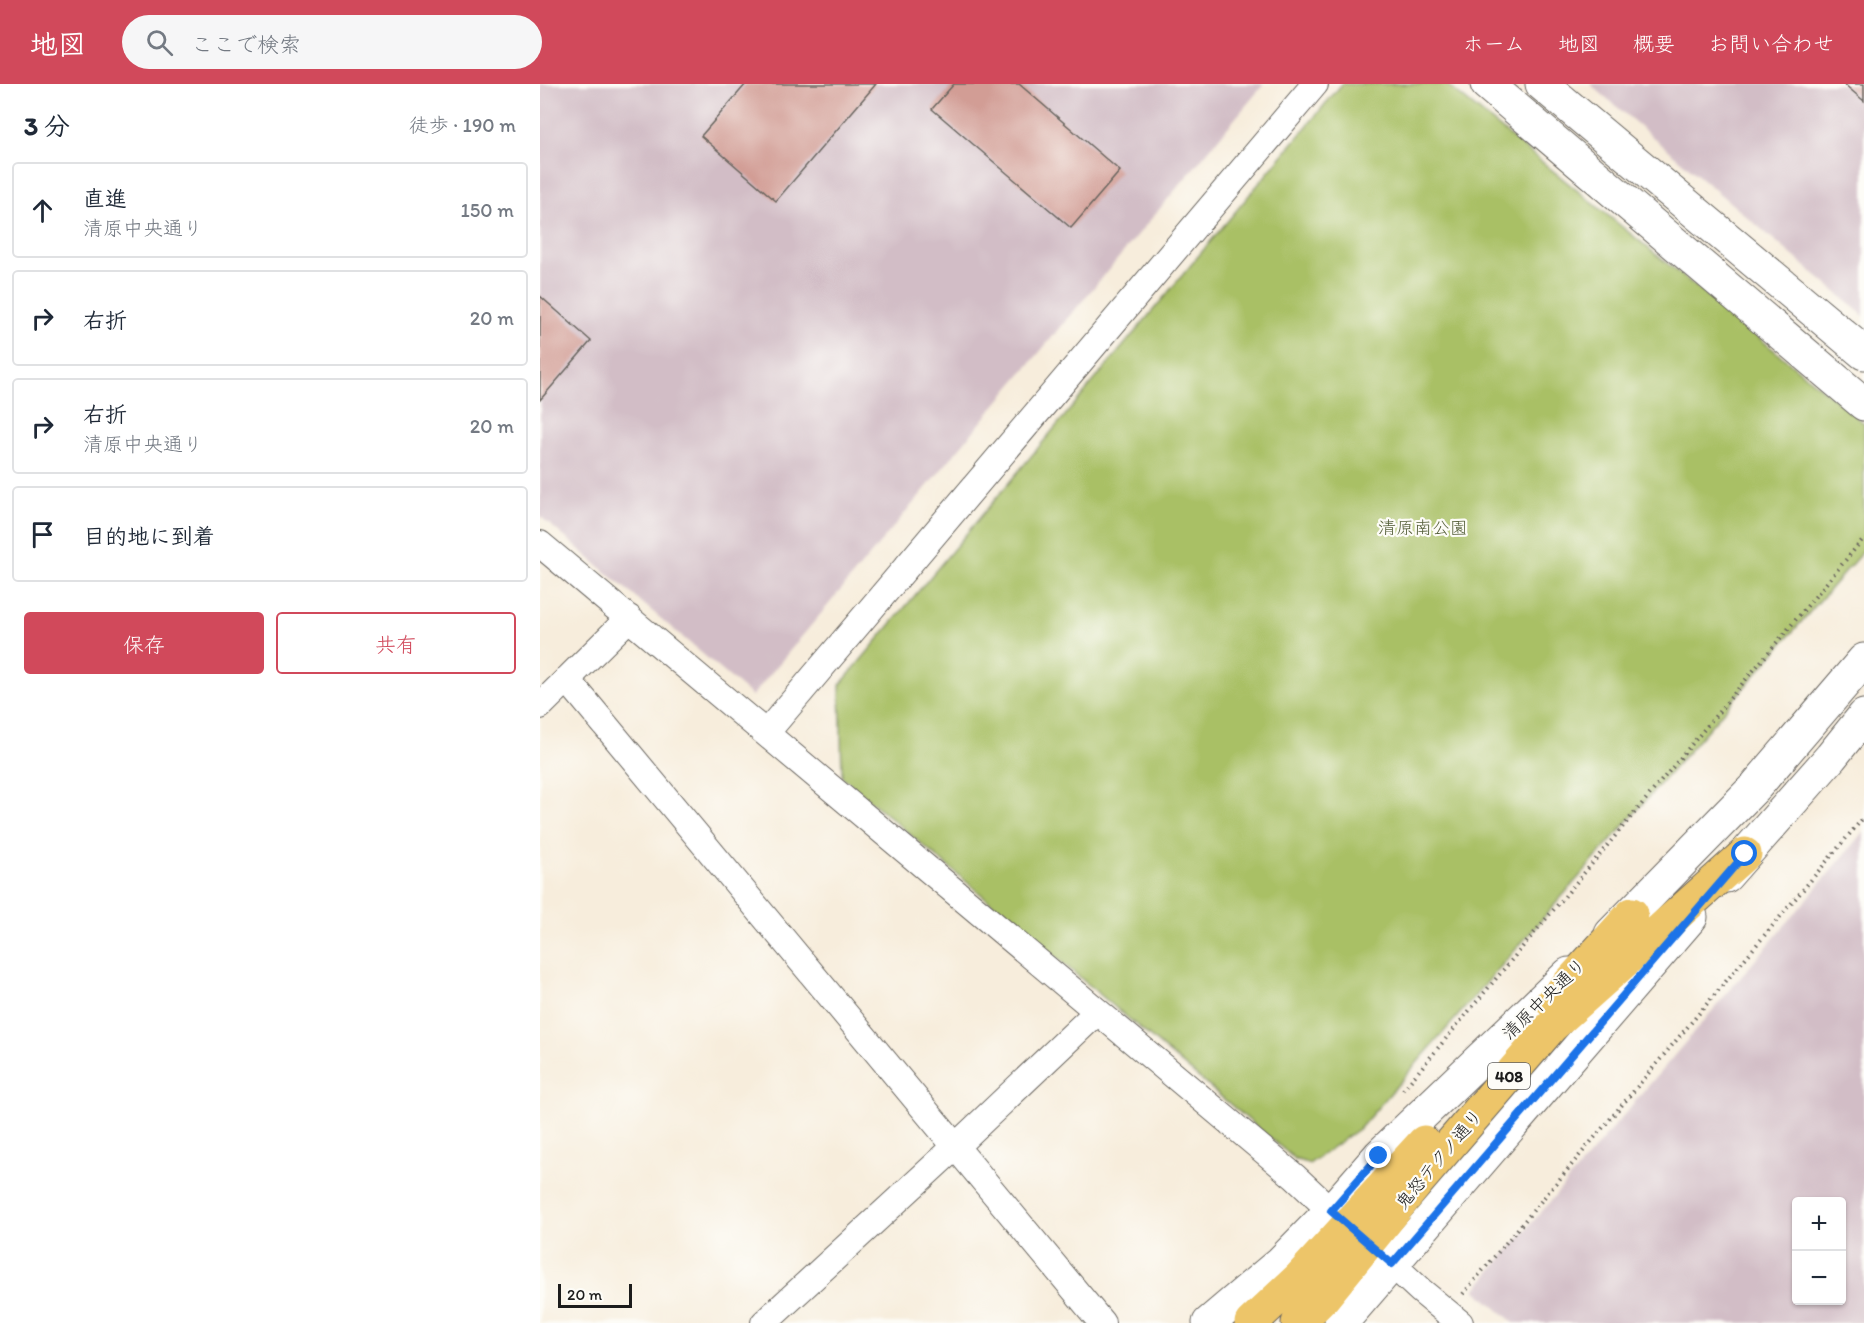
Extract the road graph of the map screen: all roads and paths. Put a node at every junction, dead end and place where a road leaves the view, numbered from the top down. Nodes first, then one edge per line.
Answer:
1 (1315, 84) edge
2 (1487, 84) edge
3 (1542, 84) edge
4 (1864, 353) edge
5 (1864, 404) edge
6 (1864, 538) edge
7 (540, 544) edge
8 (629, 618) junction
9 (1864, 660) edge
10 (567, 679) junction
11 (540, 706) edge
12 (1864, 716) edge
13 (766, 733) junction
14 (1864, 817) edge
15 (1745, 854) joint
16 (1632, 914) joint
17 (1097, 1012) junction
18 (1403, 1090) dead end
19 (955, 1147) junction
20 (1360, 1236) junction
21 (1459, 1311) edge
22 (764, 1323) edge
23 (1102, 1323) edge
24 (1209, 1323) edge
25 (1251, 1323) edge
26 (1298, 1323) edge
27 (1341, 1323) edge

1 - 13 street
2 - 5 street
3 - 4 street
6 - 18 path
7 - 8 street
8 - 10 street
8 - 13 street
9 - 16 street, 408
10 - 11 street
10 - 19 street
12 - 15 street
13 - 17 street
14 - 21 path
15 - 20 highway, 鬼怒テクノ通り / 408
16 - 20 highway, 鬼怒テクノ通り / 408
17 - 19 street
17 - 20 street
19 - 22 street
19 - 23 street
20 - 21 street
20 - 24 street, 408
20 - 25 highway, 鬼怒テクノ通り / 408
20 - 26 highway, 鬼怒テクノ通り / 408
20 - 27 street

